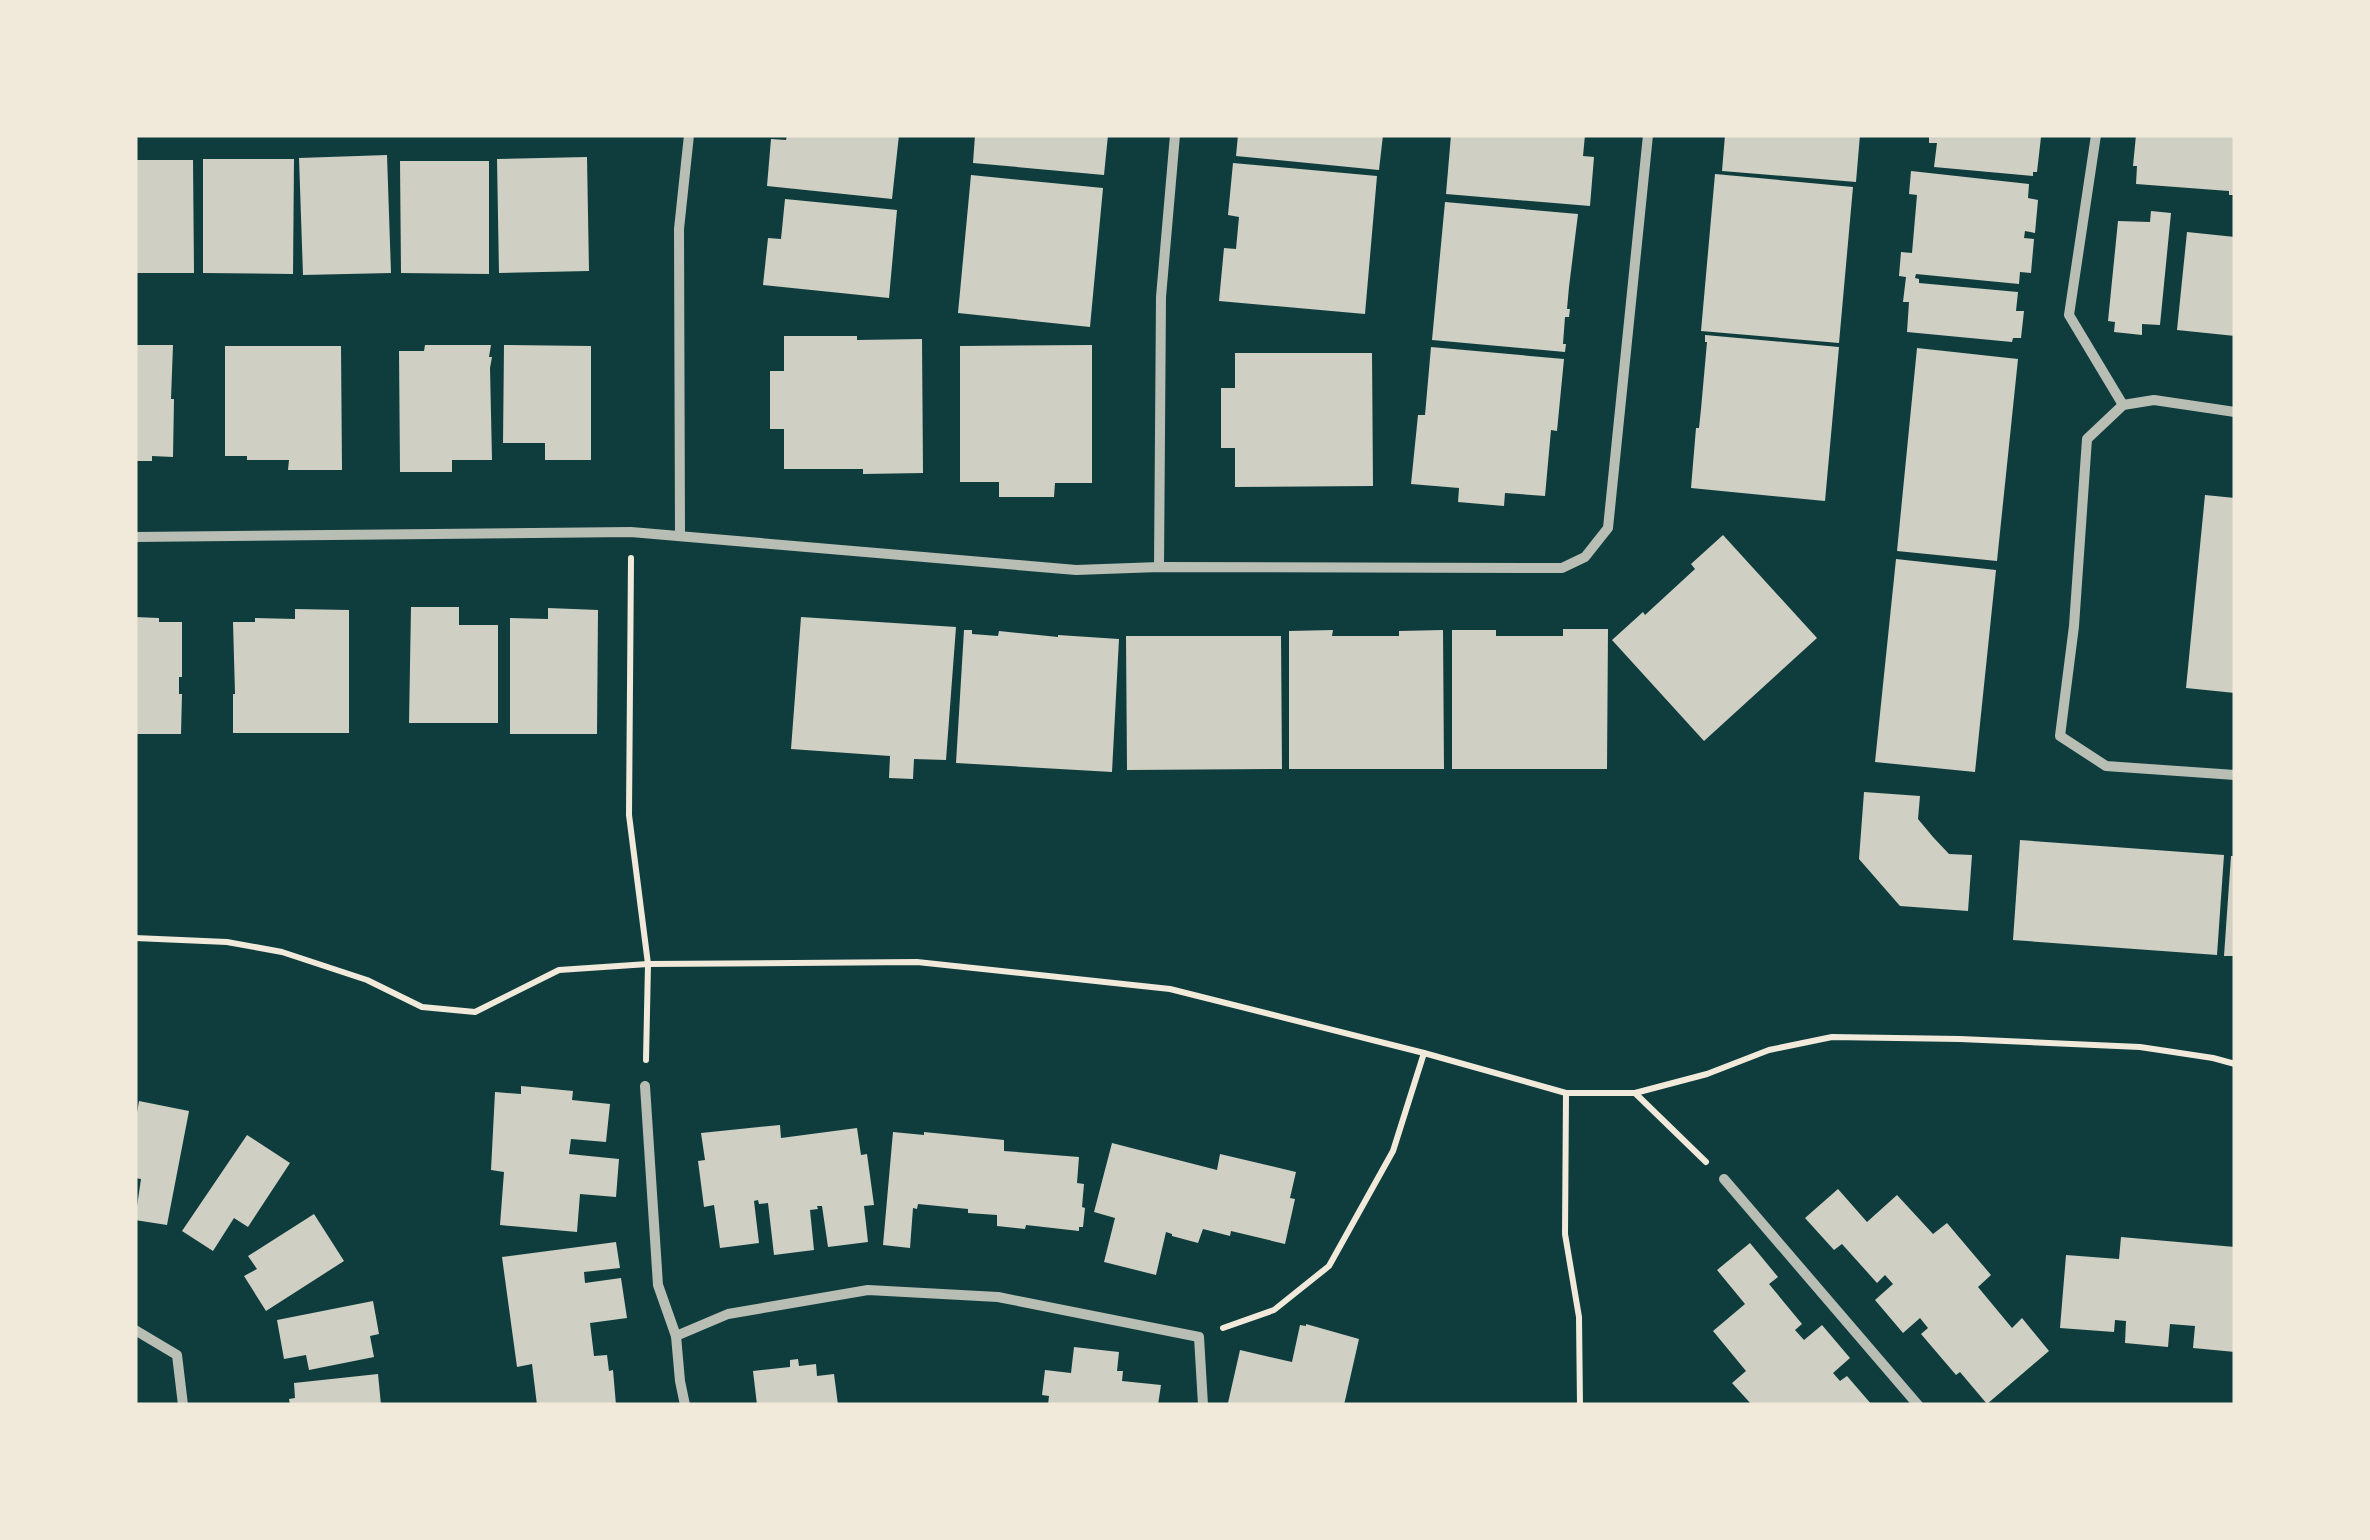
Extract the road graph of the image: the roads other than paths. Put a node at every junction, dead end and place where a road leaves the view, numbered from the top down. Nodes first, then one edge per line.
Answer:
1 (688, 135) edge
2 (1175, 135) edge
3 (1648, 135) edge
4 (2096, 135) edge
5 (2123, 405) junction
6 (2235, 412) edge
7 (680, 536) junction
8 (135, 537) edge
9 (1159, 566) junction
10 (2235, 775) edge
11 (646, 1086) road end
12 (1724, 1179) road end
13 (135, 1330) edge
14 (676, 1336) junction
15 (182, 1405) edge
16 (685, 1405) edge
17 (1203, 1405) edge
18 (1918, 1405) edge

1 - 7 street
2 - 9 street
3 - 9 street
4 - 5 street
5 - 6 street
5 - 10 street
7 - 8 street
7 - 9 street
11 - 14 street
12 - 18 street
13 - 15 street
14 - 16 street
14 - 17 street

